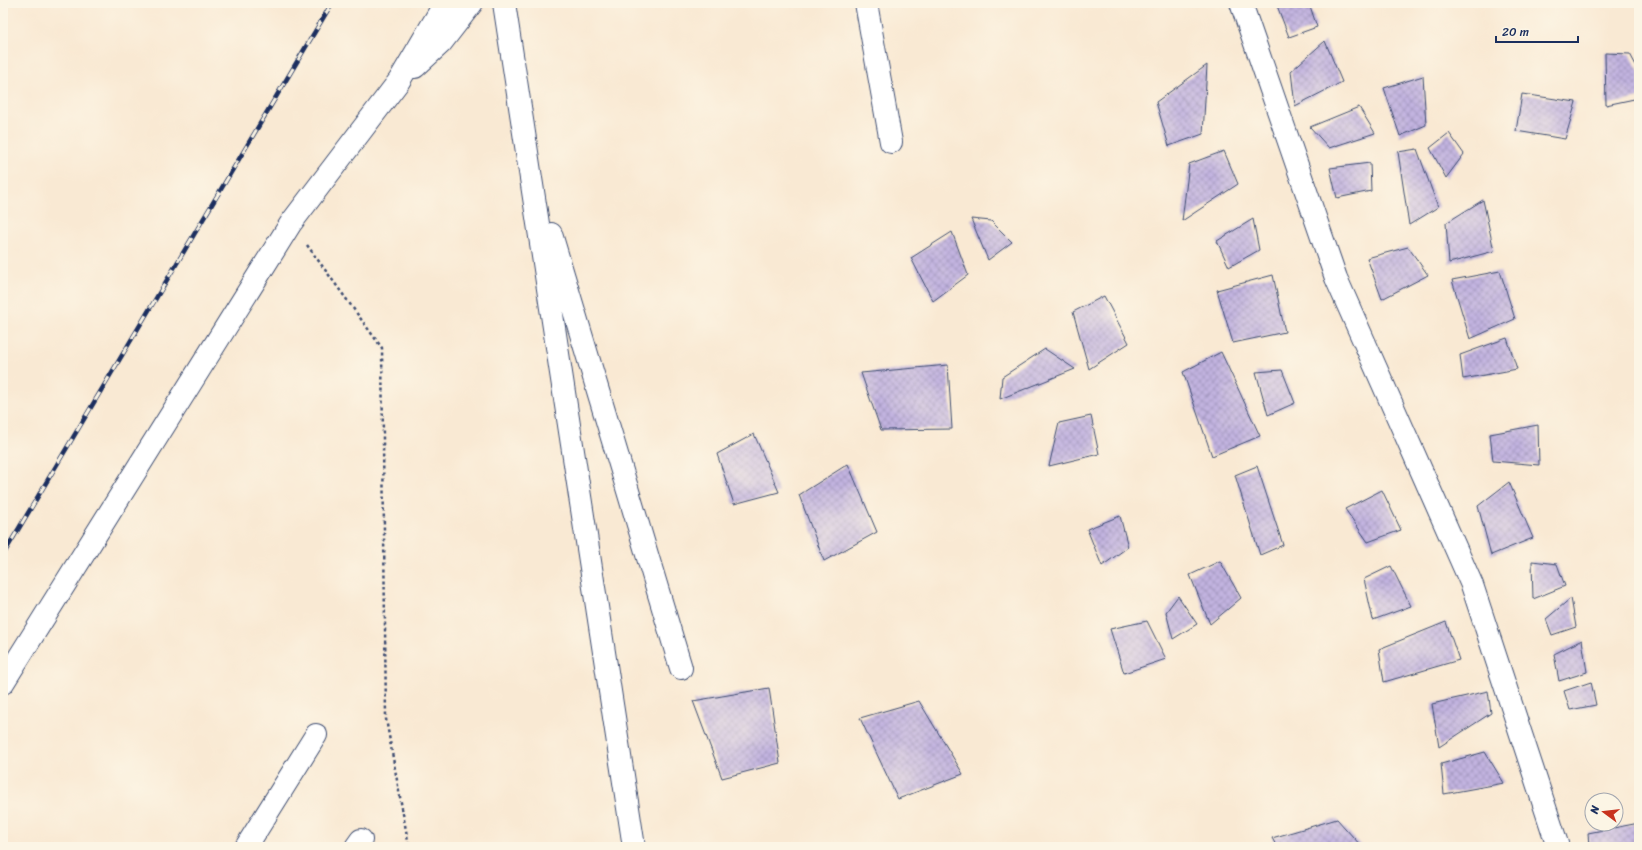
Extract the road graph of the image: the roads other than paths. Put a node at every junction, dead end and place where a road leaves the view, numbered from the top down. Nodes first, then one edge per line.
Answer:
1 (445, 3) edge
2 (472, 3) edge
3 (504, 3) edge
4 (866, 3) edge
5 (1241, 3) edge
6 (399, 81) junction
7 (891, 142) dead end
8 (528, 154) junction
9 (681, 668) dead end
10 (3, 683) edge
11 (316, 735) dead end
12 (246, 847) edge
13 (634, 847) edge
14 (1558, 847) edge

1 - 6 street
2 - 6 street
3 - 8 street
4 - 7 street
5 - 14 street
6 - 10 street
8 - 9 street
8 - 13 street
11 - 12 street

